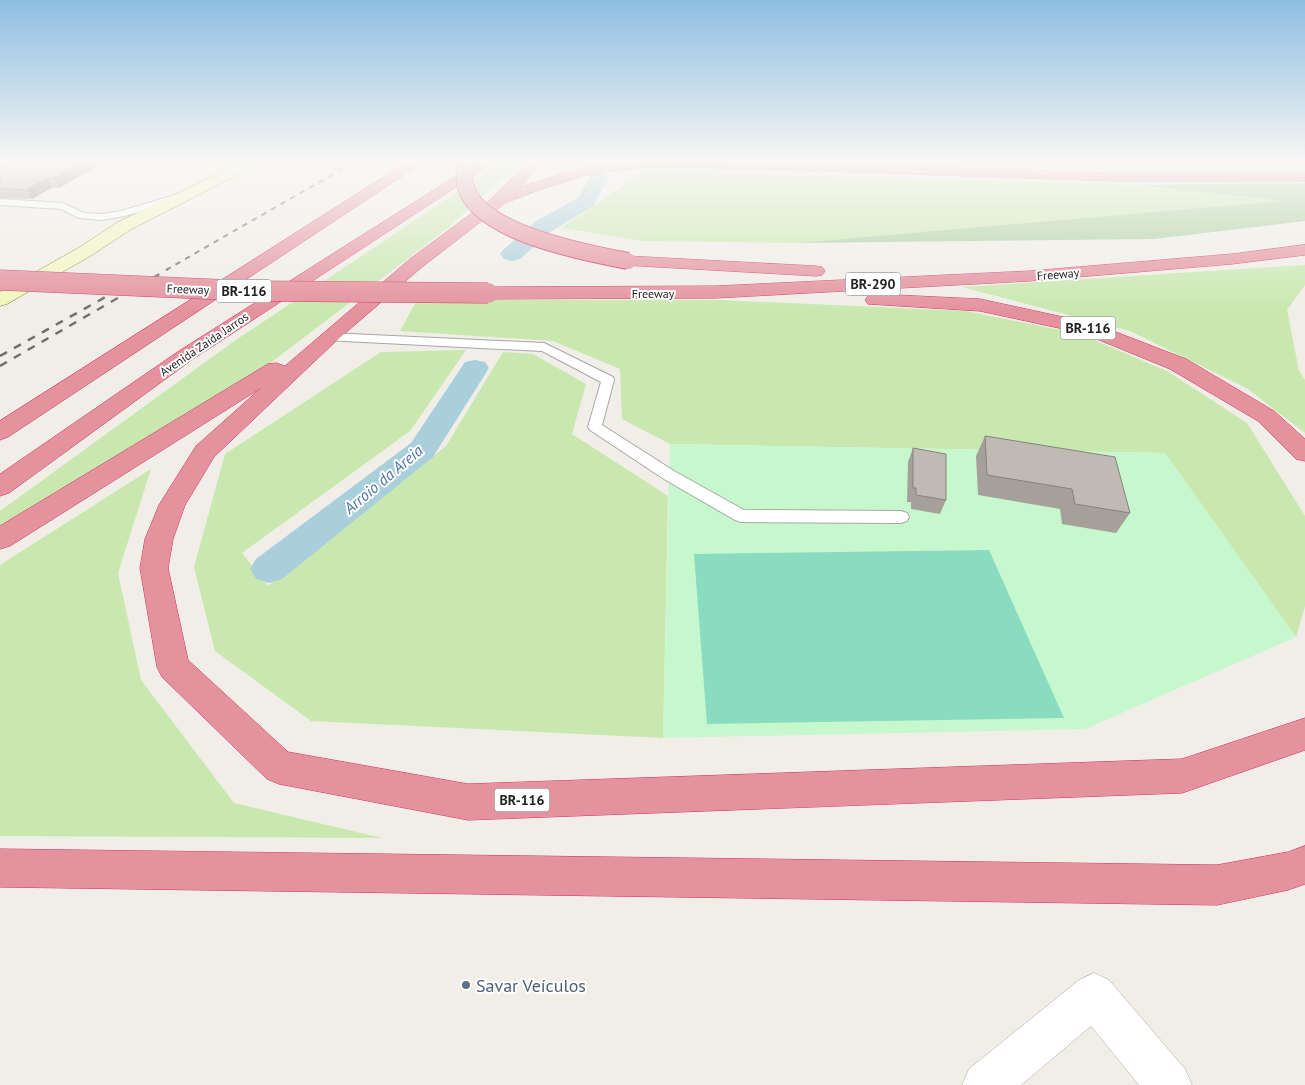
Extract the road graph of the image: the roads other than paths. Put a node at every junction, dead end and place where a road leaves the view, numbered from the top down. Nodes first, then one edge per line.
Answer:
1 (73, 212) edge
2 (130, 212) edge
3 (153, 212) edge
4 (174, 212) edge
5 (340, 212) edge
6 (409, 212) edge
7 (484, 212) edge
8 (486, 212) edge
9 (1305, 250) edge
10 (86, 251) junction
11 (1030, 276) junction
12 (0, 280) edge
13 (716, 292) junction
14 (0, 300) edge
15 (329, 337) junction
16 (0, 432) edge
17 (1305, 453) edge
18 (0, 487) edge
19 (901, 517) dead end
20 (0, 539) edge
21 (1305, 734) edge
22 (1305, 865) edge
23 (0, 868) edge
24 (985, 1085) edge
25 (1169, 1085) edge

1 - 2 lane
3 - 10 main road
4 - 10 main road
5 - 16 highway
6 - 18 highway, Avenida Zaida Jarros
7 - 15 highway, BR-116
8 - 11 highway, bridge
9 - 11 highway, Freeway / BR-290
10 - 14 main road
11 - 13 highway, Freeway / BR-290
12 - 13 highway, Freeway / BR-116, bridge
13 - 17 highway, BR-116
15 - 19 lane
15 - 20 highway
15 - 21 highway, BR-116
22 - 23 highway
24 - 25 street

